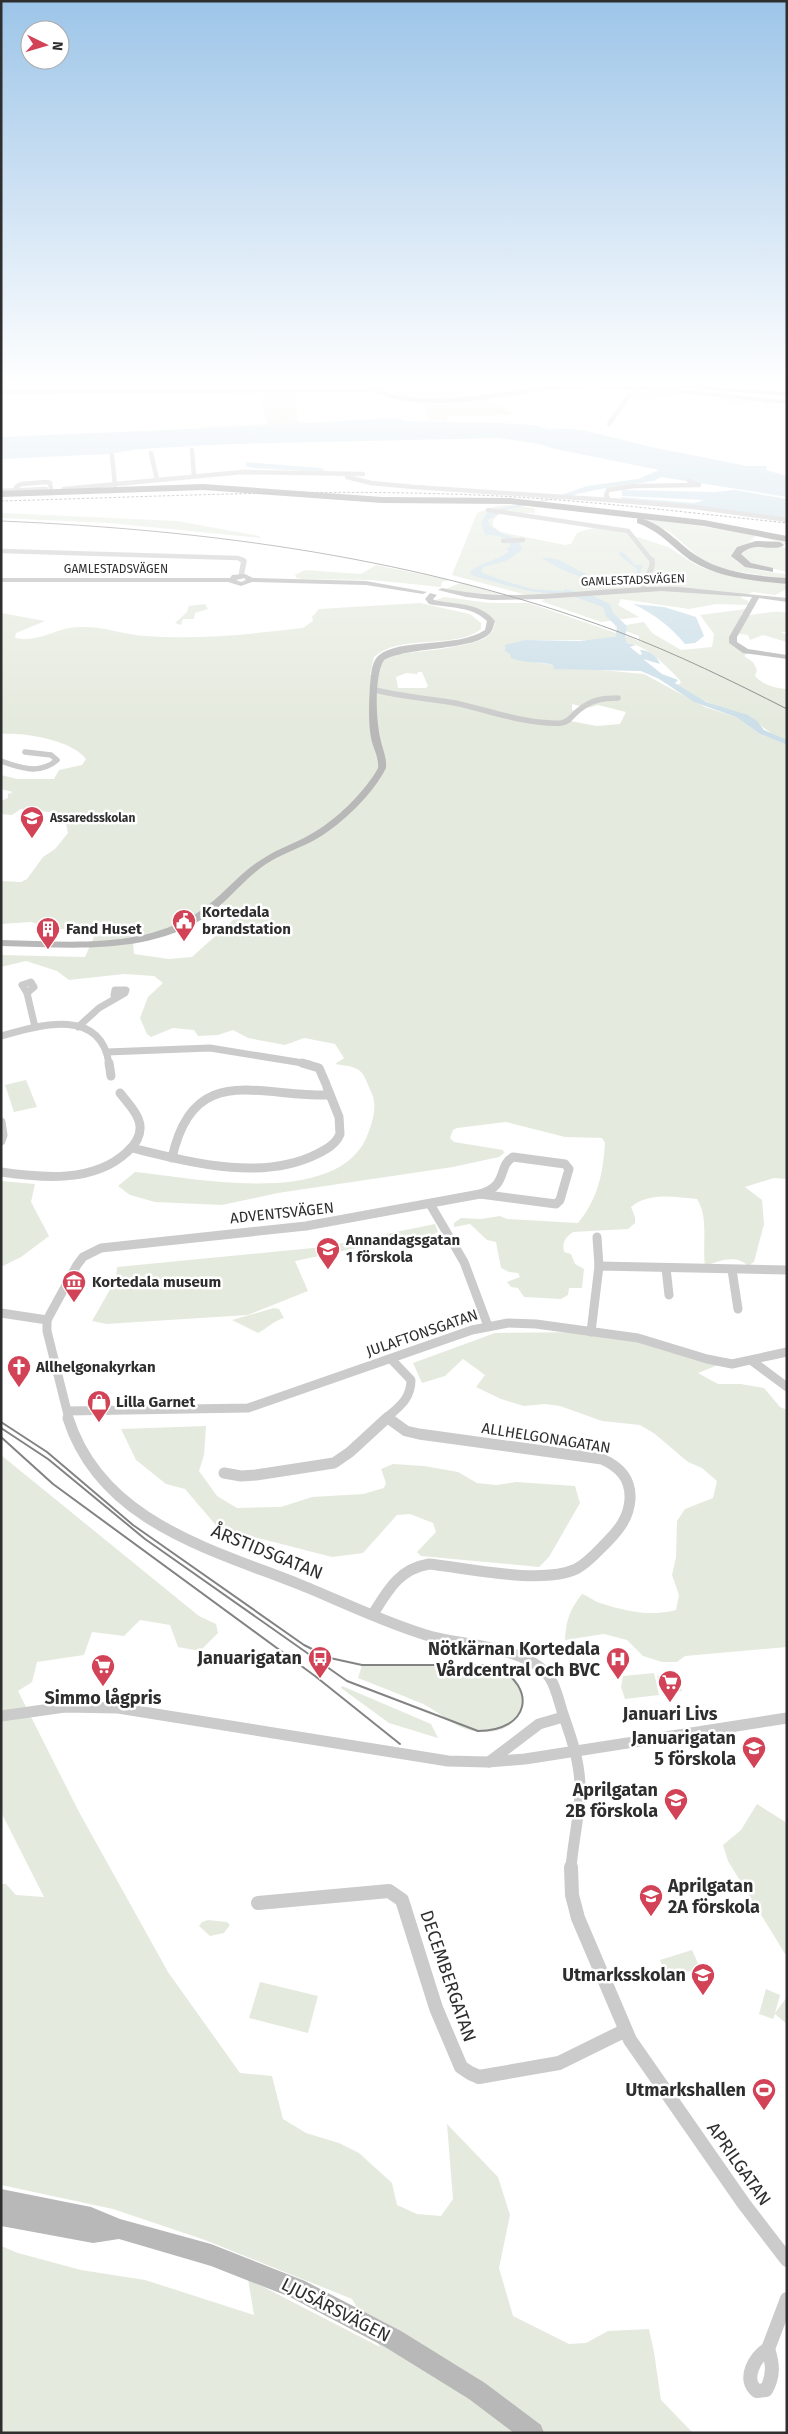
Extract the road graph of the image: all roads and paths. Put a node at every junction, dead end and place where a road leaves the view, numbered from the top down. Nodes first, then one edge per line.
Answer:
1 (322, 499) edge
2 (356, 499) edge
3 (567, 499) edge
4 (609, 500) joint
5 (496, 507) junction
6 (589, 510) junction
7 (787, 520) edge
8 (704, 523) junction
9 (787, 534) edge
10 (523, 540) dead end
11 (787, 540) edge
12 (504, 542) dead end
13 (787, 546) edge
14 (1, 551) edge
15 (787, 573) edge
16 (241, 576) junction
17 (1, 580) edge
18 (231, 580) junction
19 (251, 580) junction
20 (787, 581) edge
21 (643, 589) junction
22 (431, 592) junction
23 (758, 596) junction
24 (787, 600) edge
25 (787, 649) edge
26 (759, 654) junction
27 (787, 658) edge
28 (374, 690) junction
29 (618, 698) dead end
30 (25, 752) dead end
31 (1, 761) edge
32 (1, 944) edge
33 (27, 993) dead end
34 (117, 997) dead end
35 (35, 1027) junction
36 (78, 1027) junction
37 (1, 1036) edge
38 (107, 1052) junction
39 (111, 1076) dead end
40 (328, 1089) junction
41 (120, 1093) dead end
42 (1, 1122) edge
43 (1, 1141) edge
44 (132, 1148) junction
45 (172, 1158) junction
46 (1, 1172) edge
47 (480, 1194) junction
48 (430, 1204) junction
49 (597, 1236) dead end
50 (599, 1266) junction
51 (666, 1268) junction
52 (732, 1270) junction
53 (787, 1270) edge
54 (669, 1295) dead end
55 (738, 1309) dead end
56 (1, 1313) edge
57 (47, 1320) junction
58 (488, 1326) junction
59 (591, 1332) junction
60 (787, 1352) edge
61 (391, 1359) junction
62 (752, 1361) junction
63 (787, 1387) edge
64 (68, 1411) junction
65 (387, 1417) junction
66 (224, 1473) dead end
67 (373, 1614) junction
68 (1, 1716) edge
69 (563, 1717) junction
70 (787, 1718) edge
71 (573, 1751) junction
72 (488, 1762) junction
73 (258, 1904) dead end
74 (624, 2032) junction
75 (1, 2199) edge
76 (1, 2216) edge
77 (119, 2229) junction
78 (787, 2260) edge
79 (787, 2300) edge
80 (768, 2349) dead end
81 (533, 2433) edge

1 - 5 highway
2 - 6 highway
3 - 4 street
4 - 7 street
5 - 6 highway
5 - 21 street
6 - 8 highway
6 - 11 highway
6 - 20 highway
8 - 9 highway
8 - 11 highway
10 - 12 street
13 - 15 highway
14 - 16 street
16 - 18 street, GAMLESTADSVÄGEN
16 - 19 street, GAMLESTADSVÄGEN
17 - 18 street, GAMLESTADSVÄGEN
18 - 19 street, GAMLESTADSVÄGEN
19 - 22 street, GAMLESTADSVÄGEN
21 - 22 street, GAMLESTADSVÄGEN
21 - 23 street, GAMLESTADSVÄGEN
22 - 28 street
23 - 24 street, GAMLESTADSVÄGEN
23 - 26 street
25 - 26 street
26 - 27 street
28 - 29 street
28 - 32 street
30 - 31 street
33 - 35 street
34 - 36 street
35 - 36 street
35 - 37 street
36 - 38 street
38 - 39 street
38 - 40 street
40 - 45 street
40 - 45 street
41 - 44 street
42 - 43 street
44 - 45 street
44 - 46 street
47 - 47 street, ADVENTSVÄGEN
47 - 48 street, ADVENTSVÄGEN
48 - 57 street, ADVENTSVÄGEN
48 - 58 street
49 - 50 street
50 - 51 street
50 - 59 street
51 - 52 street
51 - 54 street
52 - 53 street
52 - 55 street
56 - 57 street
57 - 64 street, ÅRSTIDSGATAN
58 - 59 street, JULAFTONSGATAN
58 - 61 street, JULAFTONSGATAN
59 - 62 street, JULAFTONSGATAN
60 - 62 street, JULAFTONSGATAN
61 - 64 street, JULAFTONSGATAN
61 - 65 street
62 - 63 street
64 - 67 street, ÅRSTIDSGATAN
65 - 66 street
65 - 67 street, ALLHELGONAGATAN
67 - 69 street, ÅRSTIDSGATAN
68 - 72 street
69 - 71 street, ÅRSTIDSGATAN
69 - 72 street
70 - 71 street
71 - 72 street
71 - 74 street, APRILGATAN
73 - 74 street, DECEMBERGATAN
74 - 78 street, APRILGATAN
75 - 77 street, LJUSÅRSVÄGEN
76 - 77 street, LJUSÅRSVÄGEN
77 - 81 street, LJUSÅRSVÄGEN
79 - 80 street

